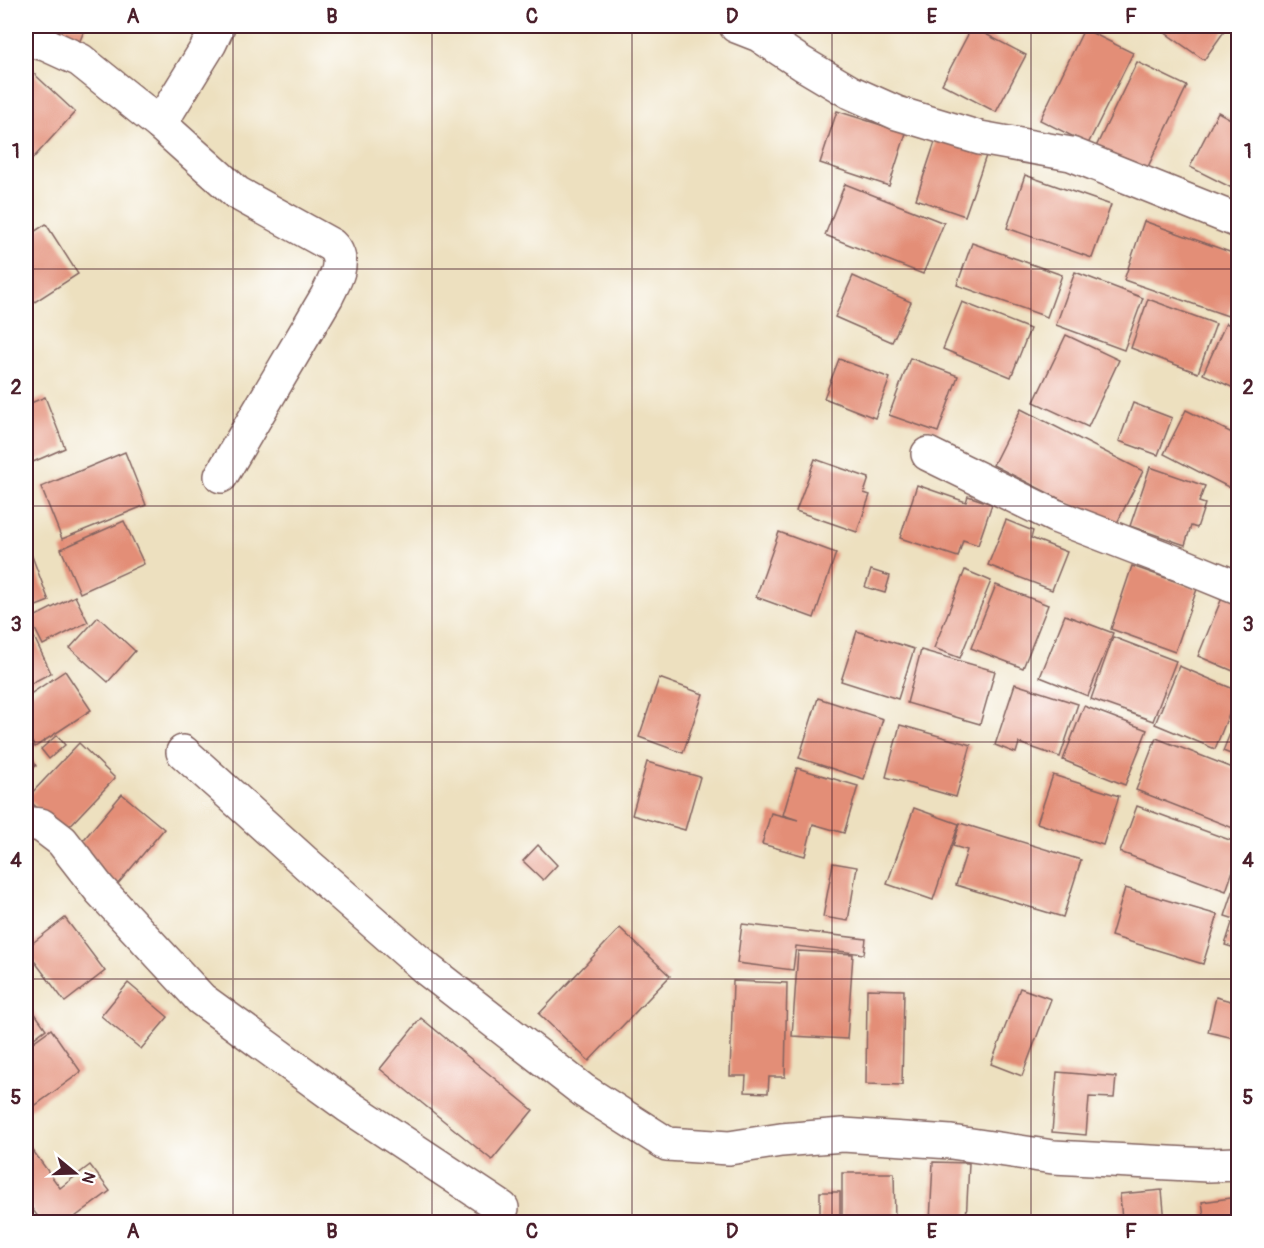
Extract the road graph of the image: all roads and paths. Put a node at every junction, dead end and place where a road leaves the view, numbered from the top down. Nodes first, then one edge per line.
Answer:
1 (218, 26) edge
2 (736, 26) edge
3 (26, 39) edge
4 (160, 124) junction
5 (1239, 221) edge
6 (928, 454) dead end
7 (221, 476) dead end
8 (1239, 588) edge
9 (183, 752) dead end
10 (26, 823) edge
11 (1239, 1164) edge
12 (502, 1208) dead end

1 - 4 street
2 - 5 street
3 - 4 street
4 - 7 street
6 - 8 street
9 - 11 street
10 - 12 street

